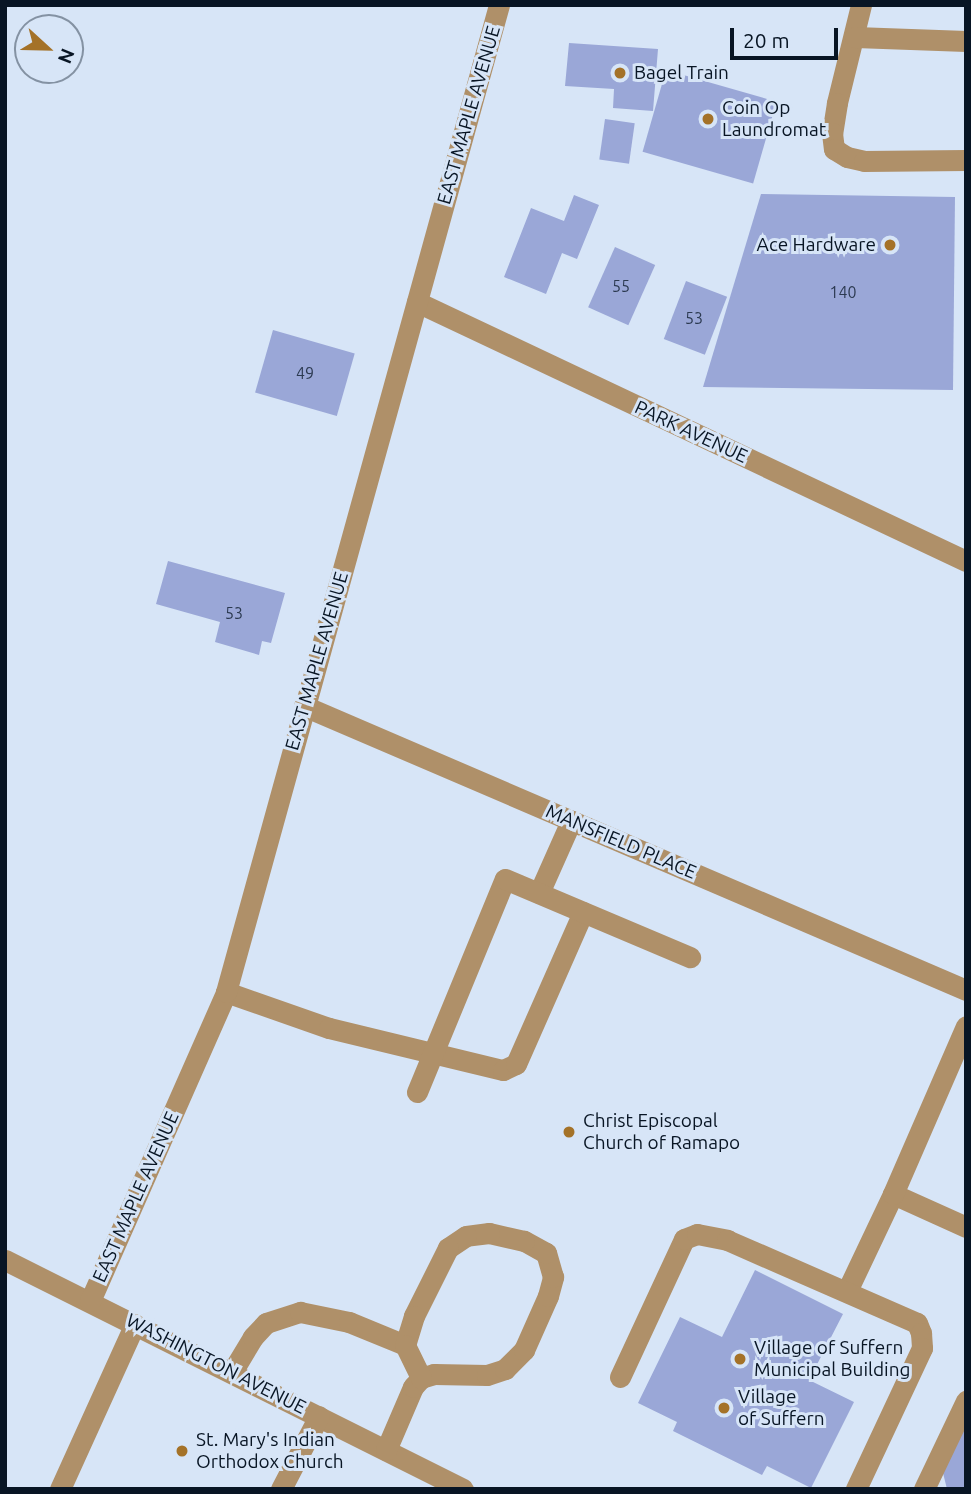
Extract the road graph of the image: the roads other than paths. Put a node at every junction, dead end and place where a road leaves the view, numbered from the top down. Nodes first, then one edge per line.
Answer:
1 (499, 5) edge
2 (861, 5) edge
3 (855, 37) junction
4 (966, 41) edge
5 (966, 160) edge
6 (416, 302) junction
7 (966, 561) edge
8 (304, 706) junction
9 (571, 821) junction
10 (539, 893) junction
11 (583, 912) junction
12 (690, 957) dead end
13 (966, 990) edge
14 (226, 992) junction
15 (966, 1026) edge
16 (435, 1054) junction
17 (417, 1092) dead end
18 (893, 1194) junction
19 (966, 1227) edge
20 (5, 1260) edge
21 (847, 1291) junction
22 (90, 1301) junction
23 (135, 1324) junction
24 (405, 1345) junction
25 (232, 1372) junction
26 (620, 1377) dead end
27 (421, 1378) junction
28 (966, 1401) edge
29 (319, 1416) junction
30 (386, 1450) junction
31 (60, 1489) edge
32 (281, 1489) edge
33 (463, 1489) edge
34 (856, 1489) edge
35 (923, 1489) edge

1 - 6 street, EAST MAPLE AVENUE
2 - 3 street
3 - 4 street
3 - 5 street
6 - 7 street, PARK AVENUE
6 - 8 street, EAST MAPLE AVENUE
8 - 9 street, MANSFIELD PLACE
8 - 14 street, EAST MAPLE AVENUE
9 - 10 street
9 - 13 street, MANSFIELD PLACE
10 - 11 street
10 - 16 street
11 - 12 street
11 - 16 street
14 - 16 street
14 - 22 street, EAST MAPLE AVENUE
15 - 18 street
16 - 17 street
18 - 19 street
18 - 21 street
20 - 22 street, WASHINGTON AVENUE
21 - 26 street
21 - 34 street
22 - 23 street, WASHINGTON AVENUE
23 - 25 street, WASHINGTON AVENUE
23 - 31 street
24 - 25 street
24 - 27 street
24 - 27 street
25 - 29 street, WASHINGTON AVENUE
27 - 30 street
28 - 35 street
29 - 30 street, WASHINGTON AVENUE
29 - 32 street
30 - 33 street, WASHINGTON AVENUE

